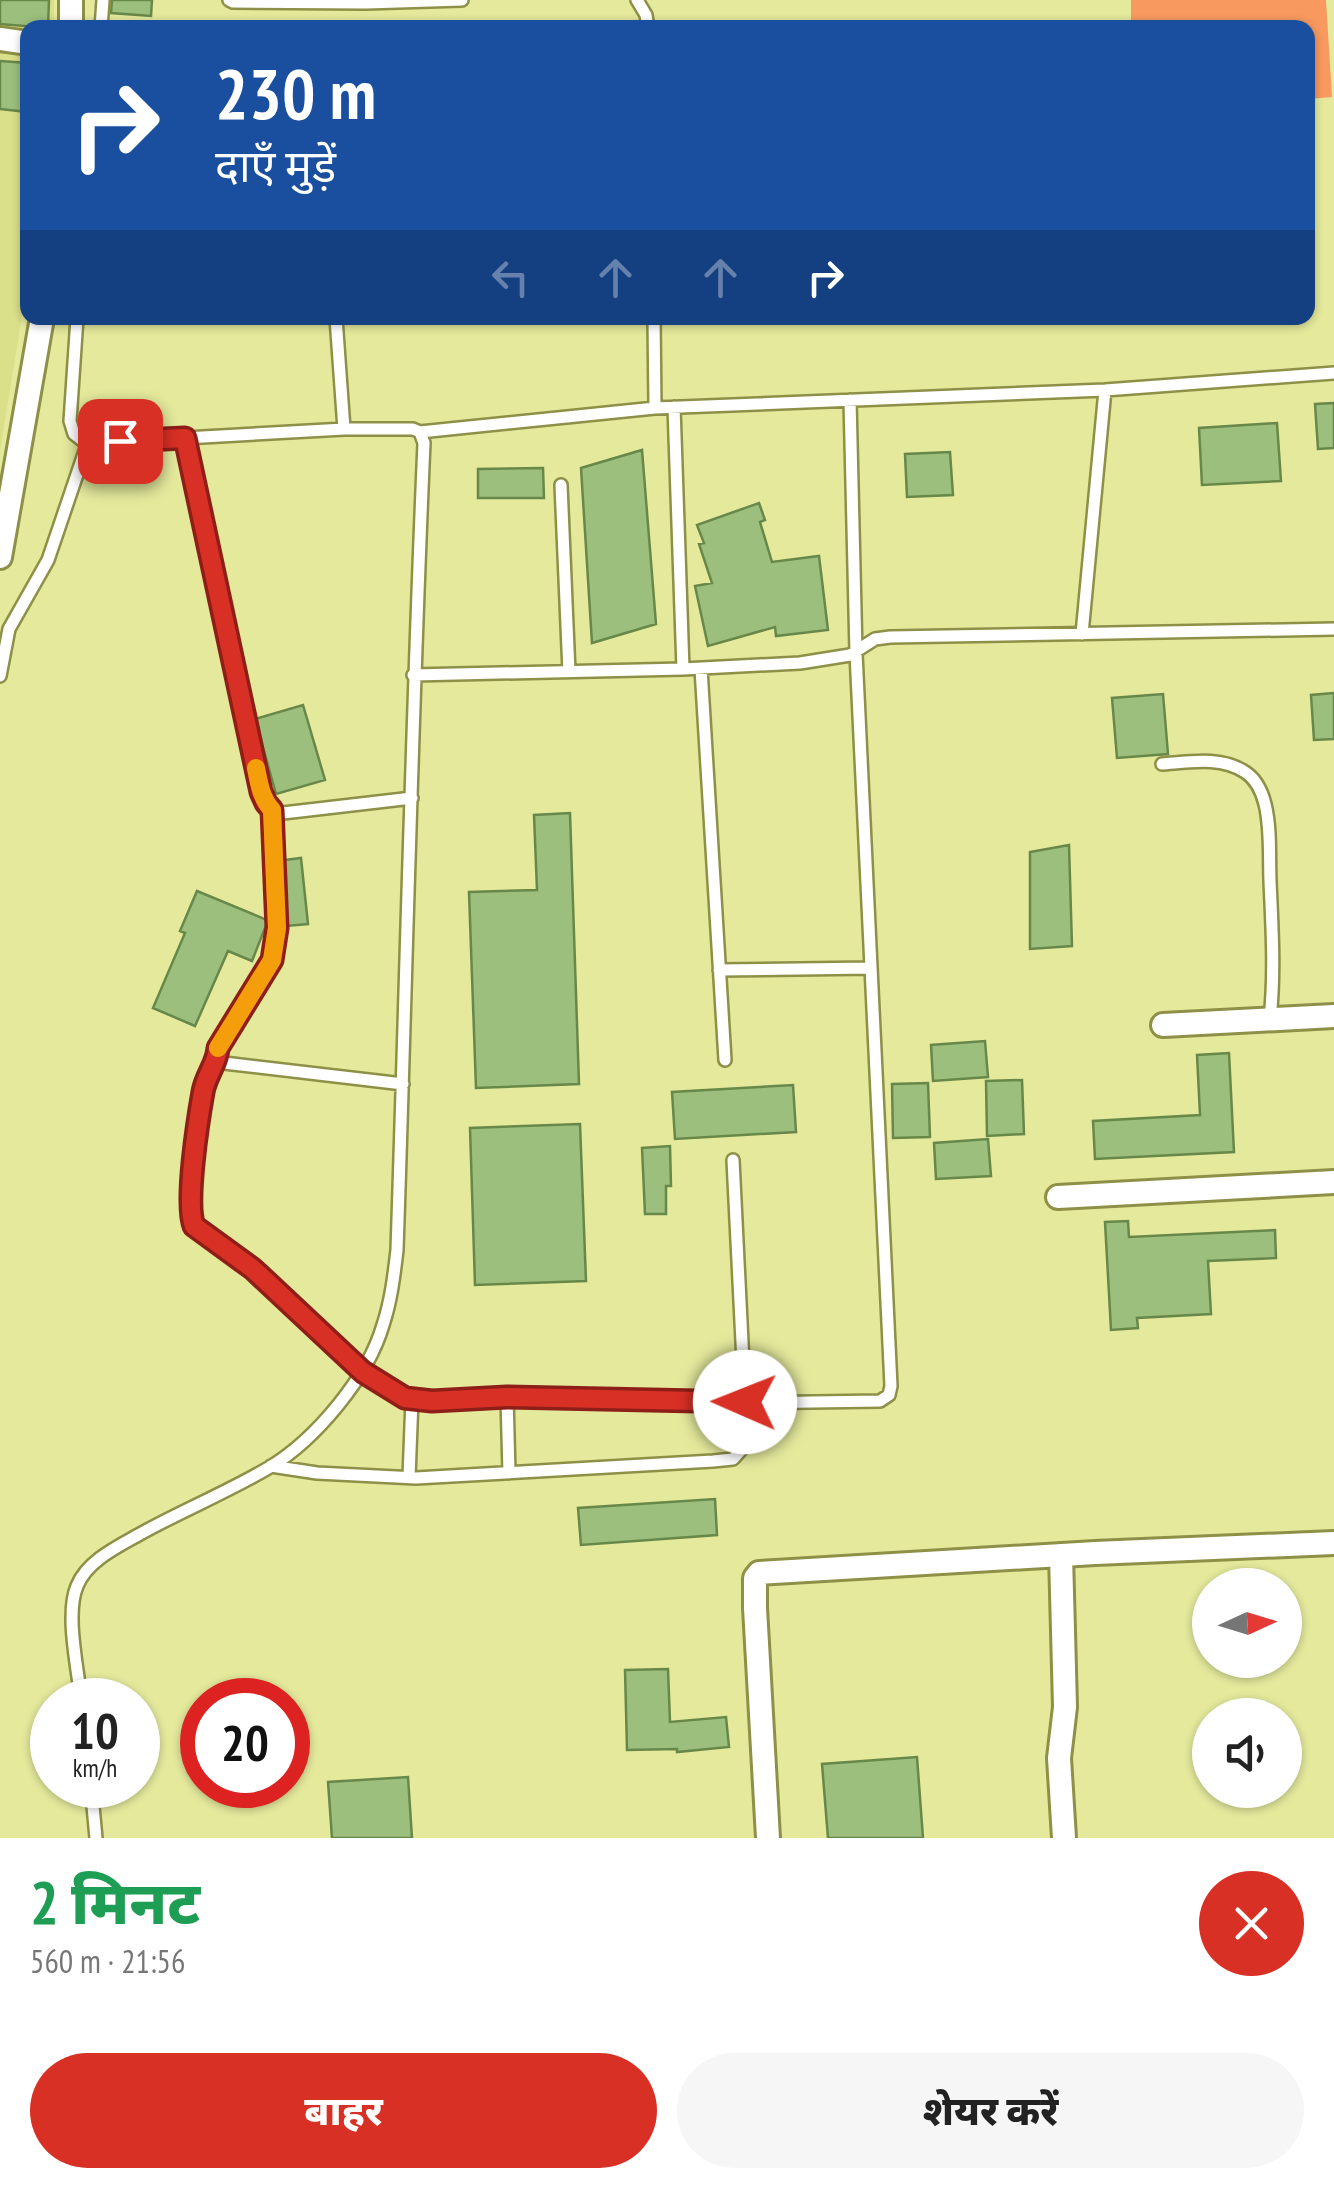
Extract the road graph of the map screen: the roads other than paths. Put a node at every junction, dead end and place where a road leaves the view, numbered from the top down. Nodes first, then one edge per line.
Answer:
1 (229, 0) edge
2 (462, 0) edge
3 (41, 325) edge
4 (76, 325) edge
5 (337, 325) edge
6 (654, 325) edge
7 (1334, 373) edge
8 (1105, 390) junction
9 (850, 400) junction
10 (674, 407) junction
11 (655, 408) junction
12 (344, 429) junction
13 (420, 432) junction
14 (185, 438) junction
15 (88, 442) junction
16 (561, 485) dead end
17 (0, 558) edge
18 (1334, 630) edge
19 (1082, 634) junction
20 (856, 653) junction
21 (701, 668) junction
22 (683, 669) junction
23 (568, 672) junction
24 (413, 675) junction
25 (0, 676) edge
26 (1162, 764) dead end
27 (412, 798) junction
28 (272, 810) junction
29 (871, 968) junction
30 (719, 970) junction
31 (1334, 1016) edge
32 (1270, 1019) junction
33 (1163, 1024) dead end
34 (218, 1059) junction
35 (725, 1060) dead end
36 (403, 1084) junction
37 (733, 1160) dead end
38 (1334, 1182) edge
39 (1058, 1197) dead end
40 (363, 1372) junction
41 (507, 1397) junction
42 (412, 1400) junction
43 (745, 1402) junction
44 (271, 1466) junction
45 (509, 1473) junction
46 (409, 1478) junction
47 (1334, 1542) edge
48 (1061, 1555) junction
49 (79, 1678) edge
50 (93, 1808) edge
51 (96, 1838) edge
52 (768, 1838) edge
53 (1064, 1838) edge

1 - 2 lane
3 - 17 street
4 - 15 lane
5 - 12 lane
6 - 11 lane
7 - 8 lane
8 - 9 lane
8 - 19 lane
9 - 10 lane
9 - 20 lane
10 - 11 lane
10 - 22 lane
11 - 13 lane
12 - 13 lane
12 - 14 lane
13 - 24 lane
14 - 15 lane
14 - 28 lane
15 - 25 lane
16 - 23 lane
18 - 19 lane
19 - 20 lane
20 - 21 lane
20 - 29 lane
21 - 22 lane
21 - 30 lane
22 - 23 lane
23 - 24 lane
24 - 27 lane
26 - 32 lane
27 - 28 lane
27 - 36 lane
28 - 34 lane
29 - 30 lane
29 - 43 lane
30 - 35 lane
31 - 32 street
32 - 33 street
34 - 36 lane
34 - 40 lane
36 - 40 lane
37 - 43 lane
38 - 39 street
40 - 42 lane
40 - 44 lane
41 - 42 lane
41 - 43 lane
41 - 45 lane
42 - 46 lane
43 - 45 lane
44 - 46 lane
44 - 49 lane
45 - 46 lane
47 - 48 street
48 - 52 street
48 - 53 street
50 - 51 lane

